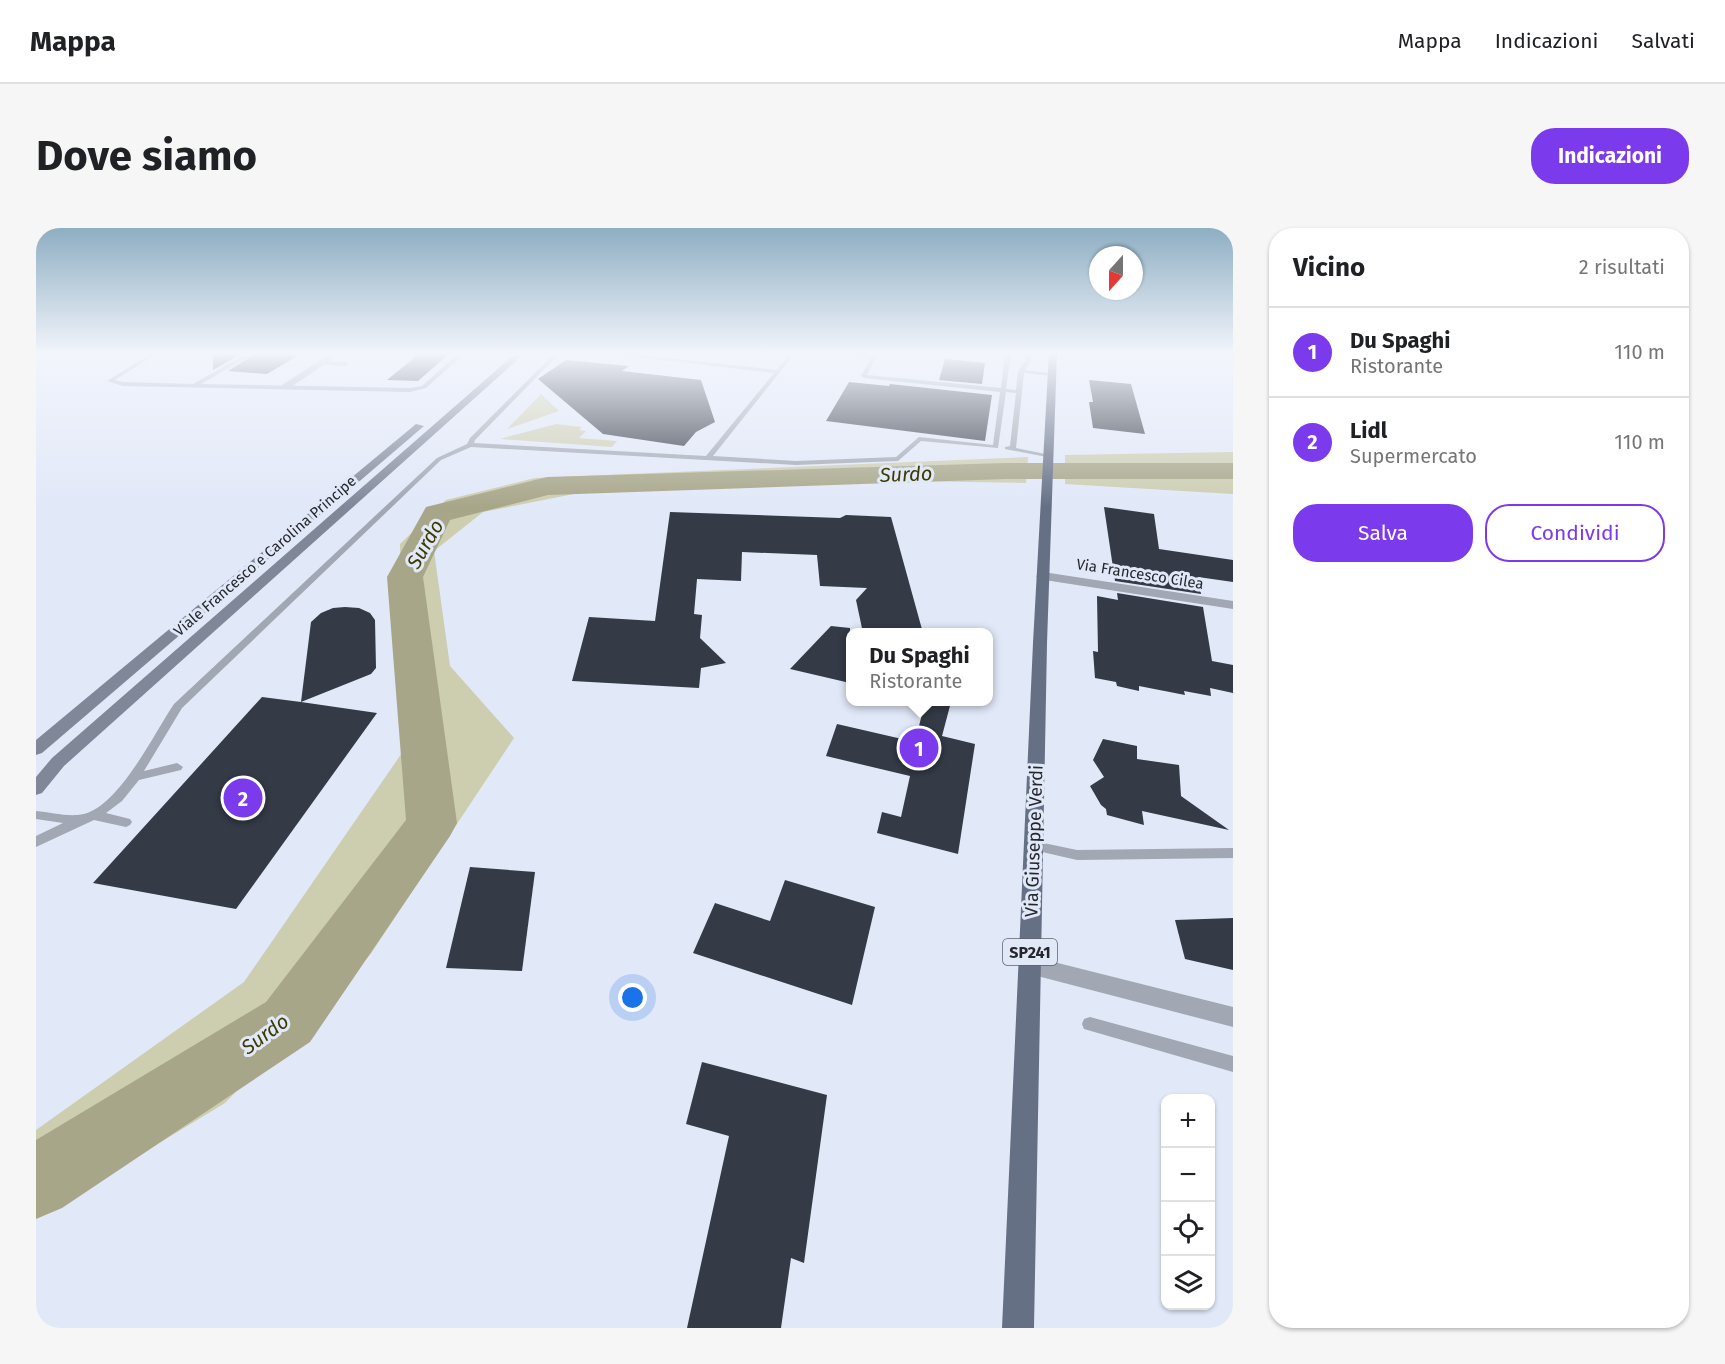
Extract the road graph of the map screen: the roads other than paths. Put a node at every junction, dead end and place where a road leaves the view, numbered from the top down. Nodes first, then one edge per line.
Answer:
1 (444, 404) edge
2 (462, 404) edge
3 (507, 404) edge
4 (752, 404) edge
5 (1001, 404) edge
6 (1018, 404) edge
7 (1051, 404) edge
8 (470, 446) junction
9 (996, 447) junction
10 (1013, 449) junction
11 (1047, 454) junction
12 (707, 459) junction
13 (1043, 576) junction
14 (1233, 606) edge
15 (36, 749) edge
16 (177, 767) dead end
17 (135, 777) junction
18 (36, 789) edge
19 (36, 815) edge
20 (94, 815) junction
21 (80, 820) junction
22 (126, 822) dead end
23 (36, 842) edge
24 (1034, 846) junction
25 (1233, 853) edge
26 (1030, 965) junction
27 (1233, 1017) edge
28 (1090, 1024) dead end
29 (1233, 1064) edge
30 (1018, 1328) edge

1 - 15 street, Viale Francesco e Carolina Principe
2 - 18 street, Viale Francesco e Carolina Principe
3 - 8 lane
4 - 12 lane
5 - 9 lane
6 - 10 lane
7 - 11 main road, Via Giuseppe Verdi / SP241
8 - 12 lane
8 - 17 lane
9 - 10 lane
9 - 12 lane
10 - 11 lane
11 - 13 main road, Via Giuseppe Verdi / SP241
13 - 14 street, Via Francesco Cilea
13 - 24 main road, Via Giuseppe Verdi / SP241
16 - 17 lane
17 - 20 lane
19 - 21 lane
20 - 21 lane
20 - 22 lane
21 - 23 lane
24 - 25 lane
24 - 26 main road, Via Giuseppe Verdi / SP241
26 - 27 street
26 - 30 main road, Via Giuseppe Verdi / SP241
28 - 29 lane

